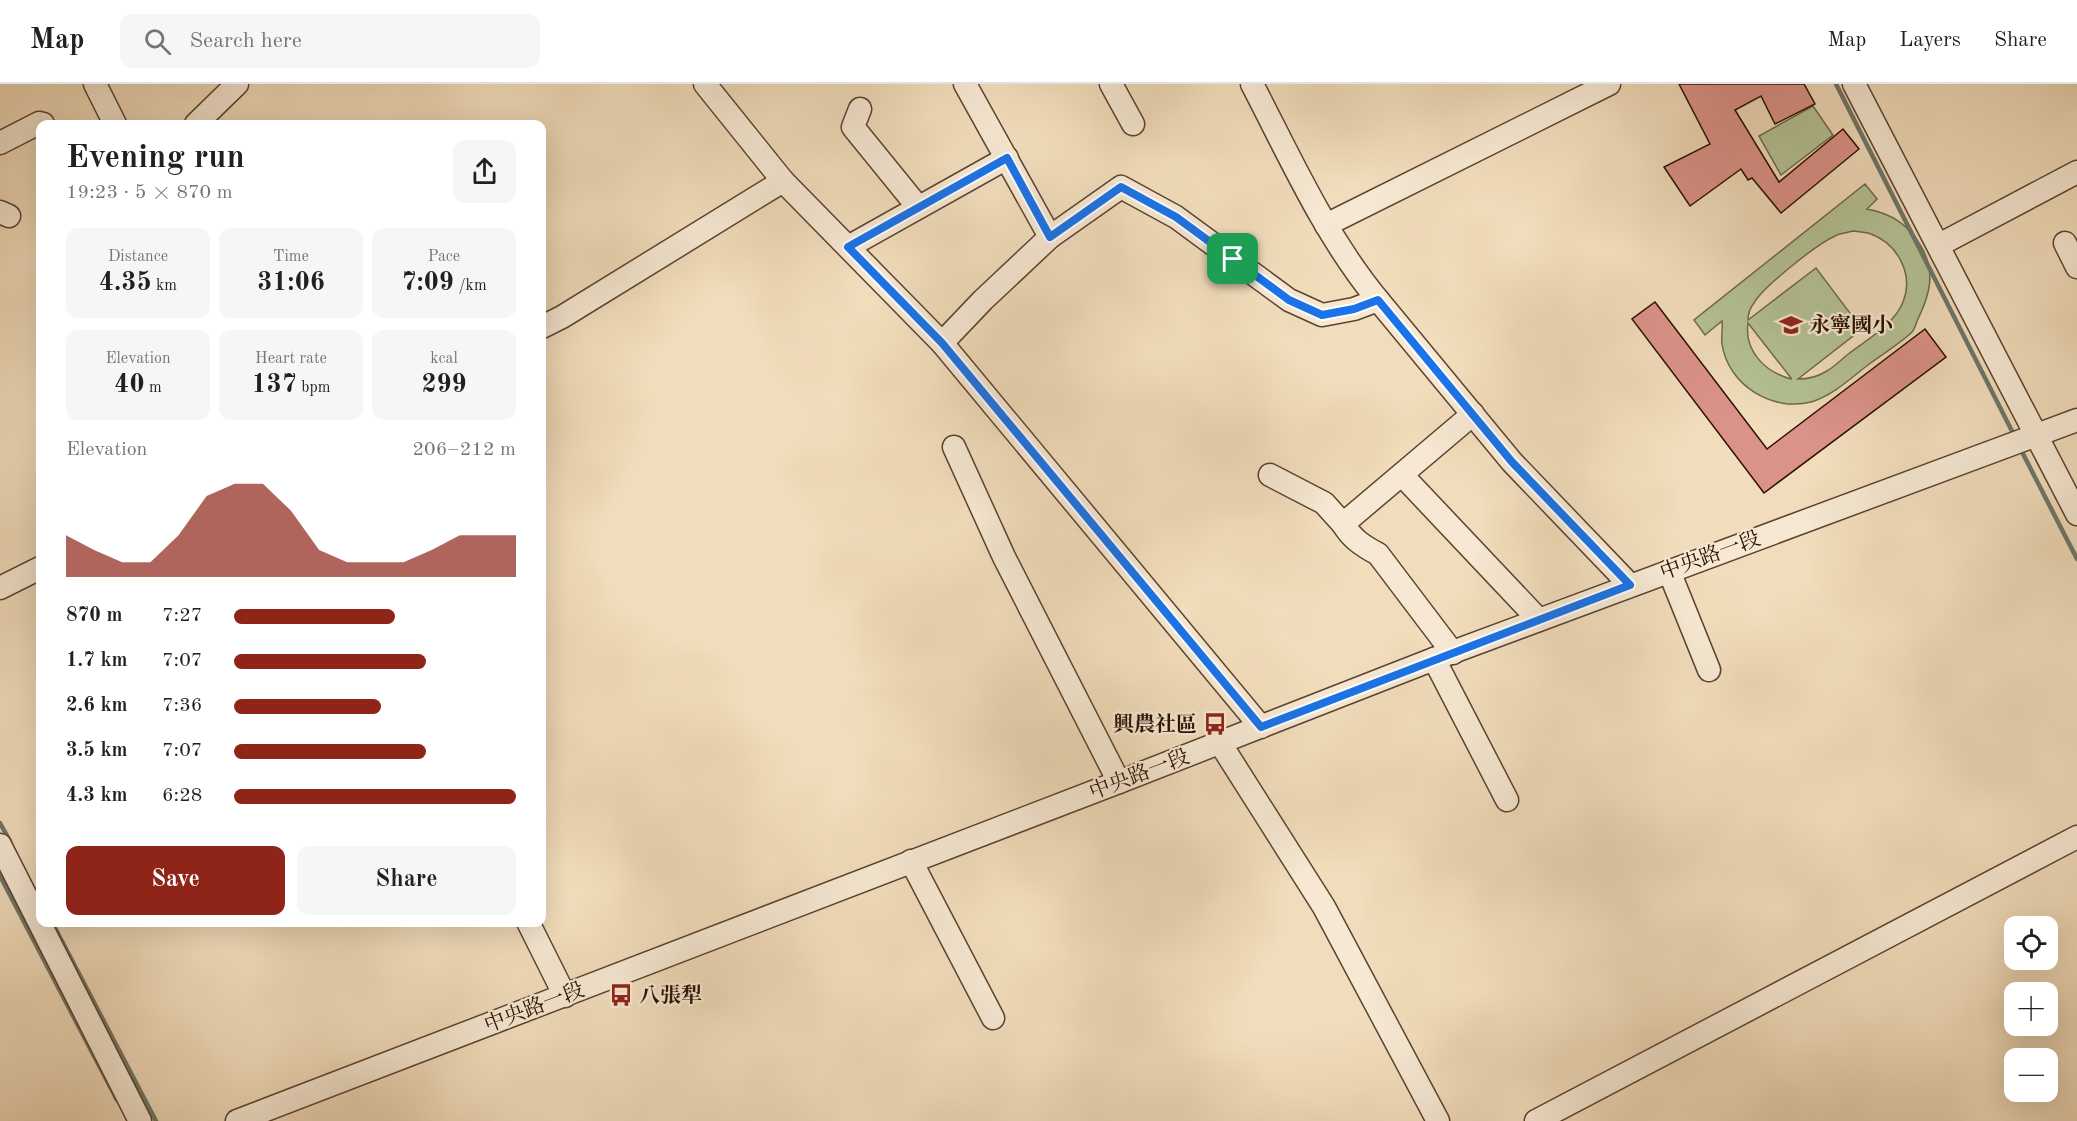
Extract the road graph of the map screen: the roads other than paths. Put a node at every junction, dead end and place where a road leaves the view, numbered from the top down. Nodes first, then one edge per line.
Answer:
1 (95, 84) edge
2 (237, 84) edge
3 (705, 84) edge
4 (965, 84) edge
5 (1111, 84) edge
6 (1252, 84) edge
7 (1609, 84) edge
8 (1854, 84) edge
9 (860, 109) dead end
10 (114, 120) edge
11 (200, 120) edge
12 (1133, 124) dead end
13 (36, 125) edge
14 (0, 143) edge
15 (1007, 158) junction
16 (2077, 171) edge
17 (783, 180) junction
18 (918, 207) junction
19 (1326, 225) junction
20 (1050, 237) junction
21 (2066, 243) dead end
22 (1939, 245) junction
23 (848, 247) junction
24 (2077, 267) edge
25 (1378, 300) junction
26 (546, 325) edge
27 (942, 343) junction
28 (1473, 414) junction
29 (2077, 420) edge
30 (2036, 434) junction
31 (954, 447) dead end
32 (1270, 475) dead end
33 (1402, 475) junction
34 (2077, 514) edge
35 (1343, 524) junction
36 (36, 570) edge
37 (1669, 571) junction
38 (1630, 585) junction
39 (0, 588) edge
40 (1539, 620) junction
41 (1443, 656) junction
42 (1709, 670) dead end
43 (1261, 727) junction
44 (1220, 742) junction
45 (1119, 782) junction
46 (1507, 800) dead end
47 (2077, 837) edge
48 (0, 845) edge
49 (911, 861) junction
50 (36, 916) edge
51 (42, 927) edge
52 (530, 927) edge
53 (565, 996) junction
54 (993, 1018) dead end
55 (140, 1121) edge
56 (237, 1121) edge
57 (1438, 1121) edge
58 (1536, 1121) edge

1 - 10 street
2 - 11 street
3 - 17 street
4 - 15 street
5 - 12 street
6 - 19 street
7 - 19 street
8 - 22 street
9 - 18 street
13 - 14 street
15 - 18 street
15 - 20 street
16 - 22 street
17 - 23 street
17 - 26 street
18 - 23 street
19 - 25 street
20 - 25 street
20 - 27 street
21 - 24 street
22 - 30 street
23 - 27 street
25 - 28 street
27 - 43 street
28 - 33 street
28 - 38 street
29 - 30 street, 中央路一段
30 - 34 street
30 - 37 street, 中央路一段
31 - 45 street
32 - 35 street
33 - 35 street
33 - 40 street
35 - 41 street
36 - 39 street
37 - 38 street, 中央路一段
37 - 42 street
38 - 40 street, 中央路一段
40 - 41 street, 中央路一段
41 - 43 street, 中央路一段
41 - 46 street
43 - 44 street, 中央路一段
44 - 45 street, 中央路一段
44 - 57 street
45 - 49 street, 中央路一段
47 - 58 street
48 - 50 street
49 - 53 street, 中央路一段
49 - 54 street
51 - 55 street
52 - 53 street
53 - 56 street, 中央路一段

